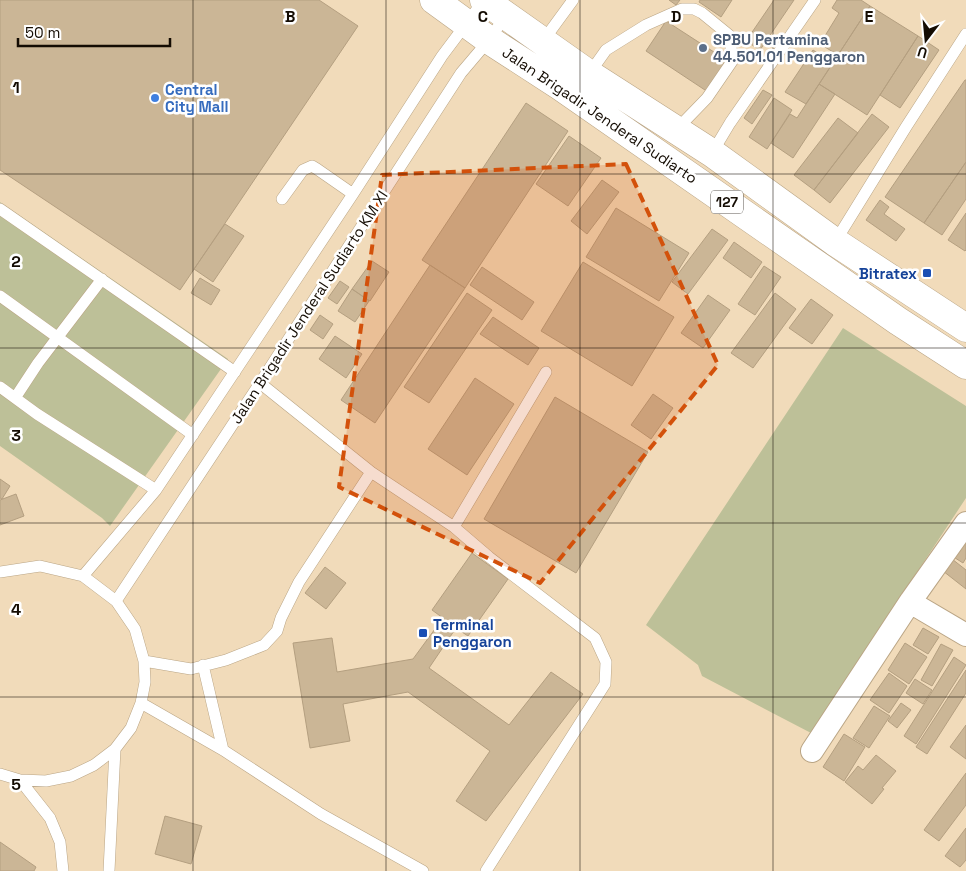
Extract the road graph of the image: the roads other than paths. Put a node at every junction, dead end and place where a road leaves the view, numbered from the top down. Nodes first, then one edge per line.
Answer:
1 (434, 0) edge
2 (573, 0) edge
3 (815, 0) edge
4 (492, 5) edge
5 (467, 24) junction
6 (966, 34) edge
7 (489, 40) junction
8 (543, 41) junction
9 (589, 74) junction
10 (676, 130) junction
11 (712, 153) junction
12 (353, 194) junction
13 (282, 200) dead end
14 (0, 209) edge
15 (835, 242) junction
16 (102, 279) junction
17 (0, 296) edge
18 (966, 328) edge
19 (58, 337) junction
20 (966, 365) edge
21 (235, 372) junction
22 (546, 372) dead end
23 (260, 383) junction
24 (0, 387) edge
25 (15, 398) junction
26 (193, 435) junction
27 (371, 472) junction
28 (156, 490) junction
29 (966, 523) edge
30 (454, 528) junction
31 (0, 572) edge
32 (83, 576) junction
33 (116, 600) junction
34 (910, 602) junction
35 (966, 636) edge
36 (144, 661) junction
37 (203, 666) junction
38 (141, 703) junction
39 (115, 749) junction
40 (223, 750) junction
41 (812, 751) dead end
42 (0, 774) edge
43 (20, 780) junction
44 (63, 871) edge
45 (109, 871) edge
46 (423, 871) edge
47 (486, 871) edge

1 - 5 main road, Jalan Brigadir Jenderal Sudiarto / 127
2 - 8 lane
3 - 11 lane
4 - 5 lane, Jalan Brigadir Jenderal Sudiarto KM XI
4 - 7 lane, Jalan Brigadir Jenderal Sudiarto KM XI
4 - 8 main road, Jalan Brigadir Jenderal Sudiarto / 127
5 - 7 main road, Jalan Brigadir Jenderal Sudiarto / 127
5 - 12 lane, Jalan Brigadir Jenderal Sudiarto KM XI
6 - 15 lane
7 - 20 main road, Jalan Brigadir Jenderal Sudiarto / 127
7 - 23 lane, Jalan Brigadir Jenderal Sudiarto KM XI
8 - 9 main road, Jalan Brigadir Jenderal Sudiarto / 127
9 - 10 main road, Jalan Brigadir Jenderal Sudiarto / 127
9 - 10 lane
10 - 11 main road, Jalan Brigadir Jenderal Sudiarto / 127
11 - 15 main road, Jalan Brigadir Jenderal Sudiarto / 127
12 - 13 lane
12 - 21 lane, Jalan Brigadir Jenderal Sudiarto KM XI
14 - 16 lane
15 - 18 main road, Jalan Brigadir Jenderal Sudiarto / 127
16 - 19 lane
16 - 21 lane
17 - 19 lane
19 - 25 lane
19 - 26 lane
21 - 26 lane, Jalan Brigadir Jenderal Sudiarto KM XI
22 - 30 lane
23 - 27 lane
23 - 33 lane, Jalan Brigadir Jenderal Sudiarto KM XI
24 - 25 lane
25 - 28 lane
26 - 28 lane, Jalan Brigadir Jenderal Sudiarto KM XI
27 - 30 lane
27 - 37 lane
28 - 32 lane, Jalan Brigadir Jenderal Sudiarto KM XI
29 - 34 street
30 - 47 lane
31 - 32 lane
32 - 33 lane
33 - 36 lane
34 - 35 street
34 - 41 street
36 - 37 lane
36 - 38 lane
37 - 40 lane
38 - 39 lane
38 - 40 lane
39 - 43 lane
39 - 45 lane
40 - 46 lane
42 - 43 lane
43 - 44 lane

